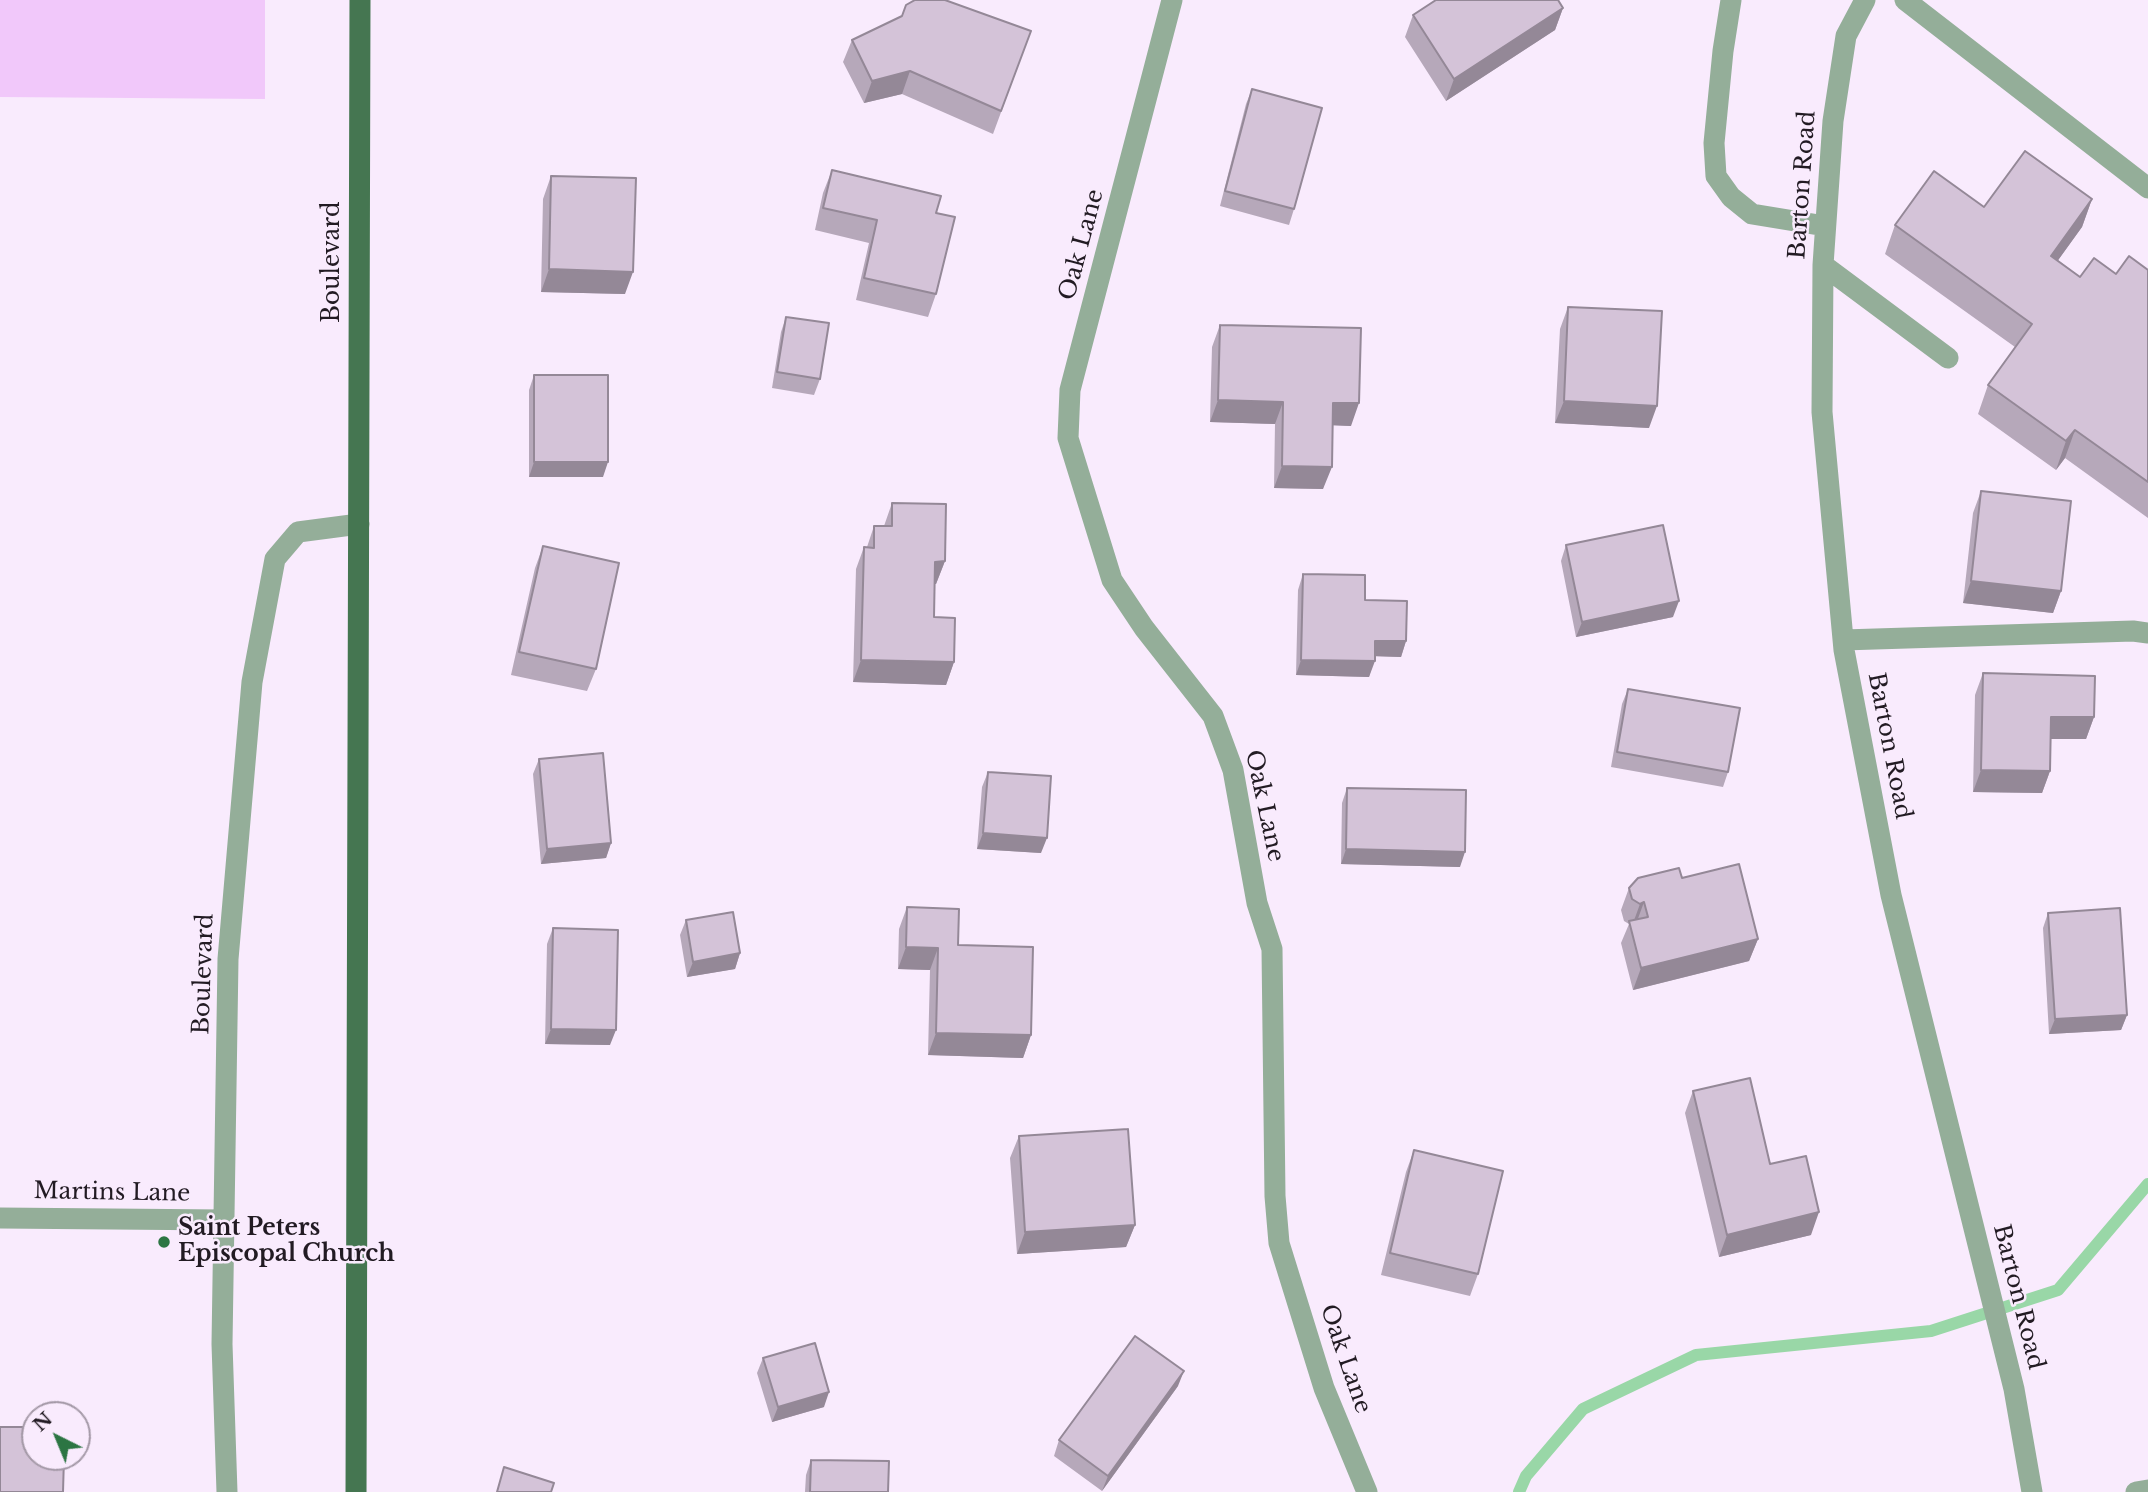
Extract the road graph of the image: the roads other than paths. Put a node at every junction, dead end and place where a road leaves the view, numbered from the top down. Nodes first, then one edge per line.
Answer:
1 (360, 0) edge
2 (1172, 0) edge
3 (1731, 0) edge
4 (1865, 0) edge
5 (1906, 0) edge
6 (2148, 188) edge
7 (1825, 226) junction
8 (1823, 265) junction
9 (1948, 358) dead end
10 (359, 524) junction
11 (2148, 633) edge
12 (1843, 640) junction
13 (0, 1218) edge
14 (224, 1220) junction
15 (2148, 1490) edge
16 (227, 1492) edge
17 (356, 1492) edge
18 (1367, 1492) edge
19 (2032, 1492) edge
20 (2136, 1492) edge

1 - 10 main road, Boulevard
2 - 18 street, Oak Lane
3 - 7 street
4 - 7 street, Barton Road
5 - 6 street
7 - 8 street, Barton Road
8 - 9 street
8 - 12 street, Barton Road
10 - 14 street, Boulevard
10 - 17 main road, Boulevard
11 - 12 street
12 - 19 street, Barton Road
13 - 14 street, Martins Lane
14 - 16 street, Boulevard
15 - 20 street

